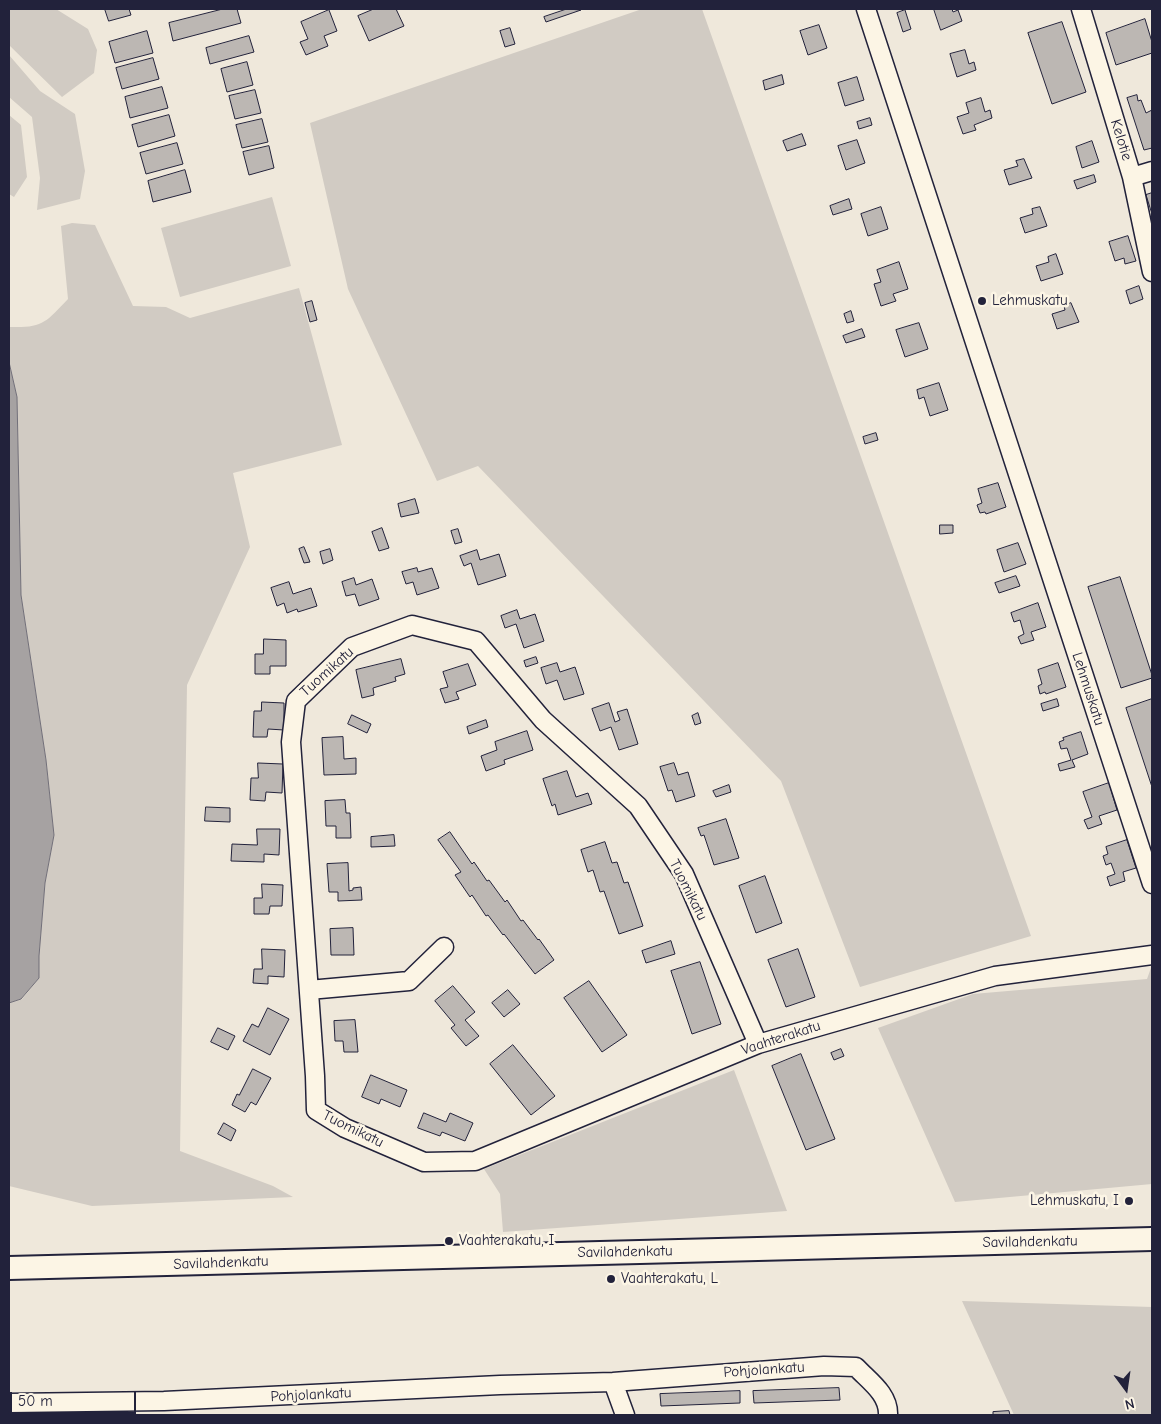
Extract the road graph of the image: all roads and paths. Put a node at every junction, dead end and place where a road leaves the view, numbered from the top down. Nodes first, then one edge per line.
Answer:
1 (866, 9) edge
2 (1084, 9) edge
3 (1152, 171) edge
4 (1132, 177) junction
5 (1152, 272) edge
6 (1152, 884) edge
7 (444, 947) dead end
8 (1152, 955) edge
9 (309, 990) junction
10 (758, 1044) junction
11 (424, 1162) joint
12 (1152, 1239) edge
13 (9, 1268) edge
14 (613, 1382) junction
15 (9, 1403) edge
16 (625, 1415) edge
17 (888, 1415) edge

1 - 6 street, Lehmuskatu
2 - 4 street, Kelotie
3 - 4 street
4 - 5 street, Kelotie
7 - 9 street
8 - 10 street, Vaahterakatu
9 - 10 street, Tuomikatu
9 - 11 street, Tuomikatu
10 - 11 street, Vaahterakatu
12 - 13 main road, Savilahdenkatu
14 - 15 street, Pohjolankatu
14 - 16 street
14 - 17 street, Pohjolankatu

